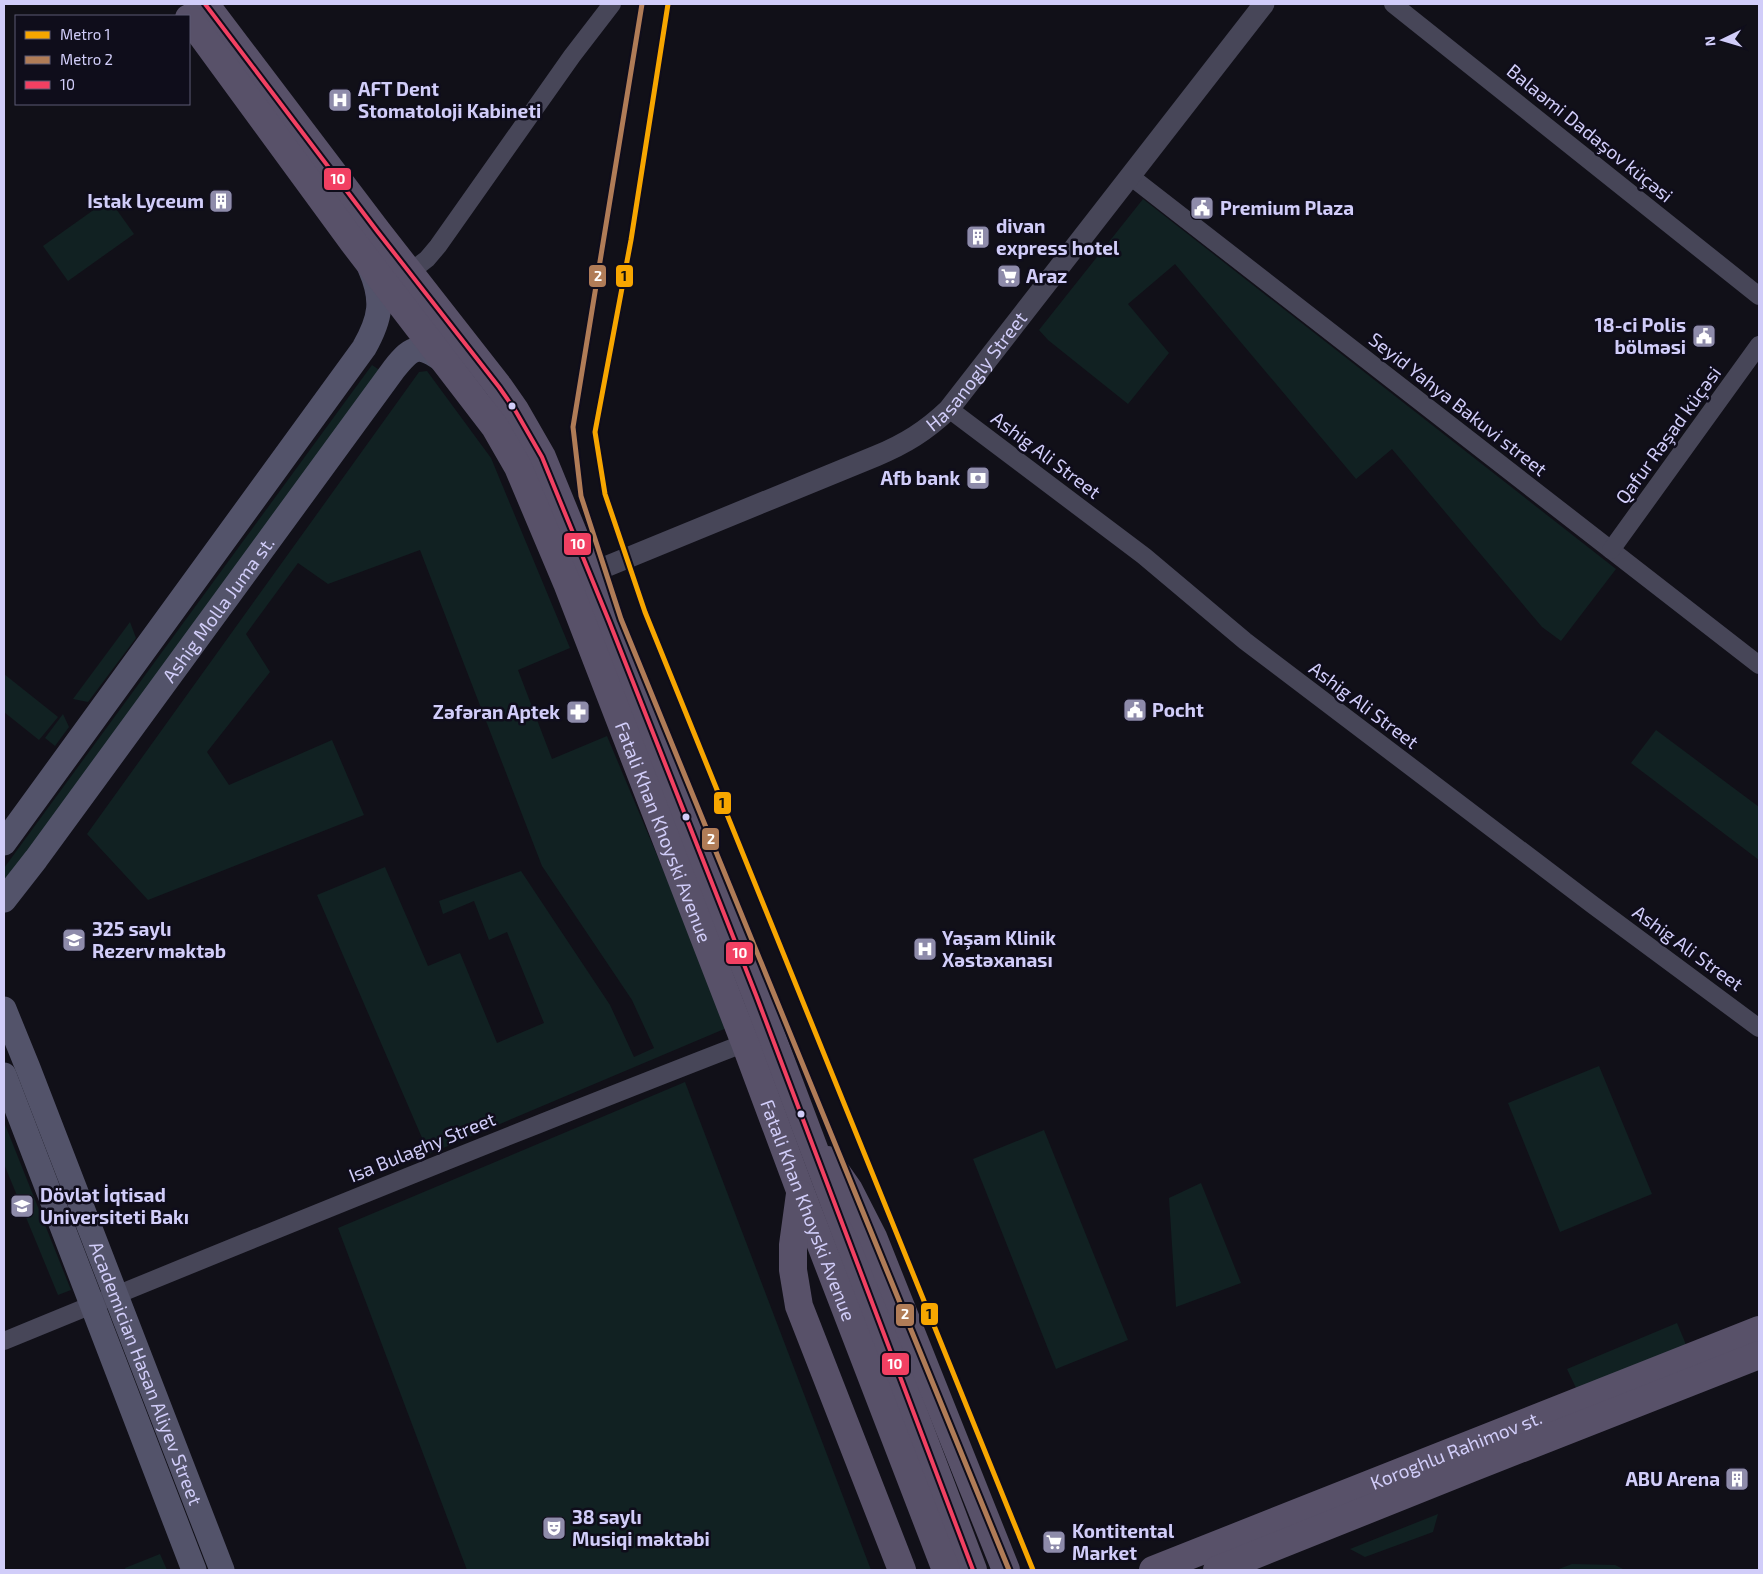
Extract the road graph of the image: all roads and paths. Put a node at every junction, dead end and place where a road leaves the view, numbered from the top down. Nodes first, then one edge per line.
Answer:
1 (178, 4) edge
2 (205, 4) edge
3 (612, 4) edge
4 (1264, 4) edge
5 (1393, 4) edge
6 (186, 15) edge
7 (190, 20) edge
8 (1130, 176) junction
9 (367, 261) junction
10 (410, 273) junction
11 (1759, 296) edge
12 (1759, 345) edge
13 (364, 348) junction
14 (445, 362) junction
15 (394, 369) junction
16 (950, 409) junction
17 (1611, 550) junction
18 (578, 578) junction
19 (1759, 665) edge
20 (4, 843) edge
21 (4, 900) edge
22 (4, 1009) edge
23 (1759, 1028) edge
24 (745, 1042) junction
25 (4, 1075) edge
26 (805, 1129) junction
27 (801, 1193) junction
28 (116, 1294) junction
29 (92, 1305) junction
30 (1759, 1330) edge
31 (4, 1341) edge
32 (1759, 1356) edge
33 (194, 1570) edge
34 (222, 1570) edge
35 (902, 1570) edge
36 (946, 1570) edge
37 (973, 1570) edge
38 (1006, 1570) edge
39 (1153, 1570) edge
40 (1217, 1570) edge

1 - 6 main road
2 - 10 main road, Fatali Khan Khoyski Avenue
3 - 10 street
4 - 8 street, Hasanogly Street
5 - 11 street, Balaəmi Dadaşov küçəsi
7 - 9 main road
8 - 16 street, Hasanogly Street
8 - 17 street, Seyid Yahya Bakuvi street
9 - 13 main road, Ashig Molla Juma st.
9 - 14 main road, Fatali Khan Khoyski Avenue
10 - 18 main road, Fatali Khan Khoyski Avenue
12 - 17 street, Qafur Rəşad küçəsi
13 - 15 main road
13 - 20 main road, Ashig Molla Juma st.
14 - 15 main road, Ashig Molla Juma st.
14 - 18 main road, Fatali Khan Khoyski Avenue
15 - 21 main road, Ashig Molla Juma st.
16 - 18 street, Hasanogly Street
16 - 23 street, Ashig Ali Street
17 - 19 street, Seyid Yahya Bakuvi street
18 - 24 main road, Fatali Khan Khoyski Avenue
18 - 26 main road, Fatali Khan Khoyski Avenue
22 - 28 main road, Academician Hasan Aliyev Street
24 - 27 main road, Fatali Khan Khoyski Avenue
24 - 28 street, Isa Bulaghy Street
25 - 29 main road, Academician Hasan Aliyev Street
26 - 37 main road, Fatali Khan Khoyski Avenue
26 - 38 main road
27 - 35 main road
27 - 36 main road, Fatali Khan Khoyski Avenue
28 - 29 street, Isa Bulaghy Street
28 - 34 main road, Academician Hasan Aliyev Street
29 - 31 street
29 - 33 main road, Academician Hasan Aliyev Street
30 - 39 main road, Koroghlu Rahimov st.
32 - 40 main road, Koroghlu Rahimov st.

